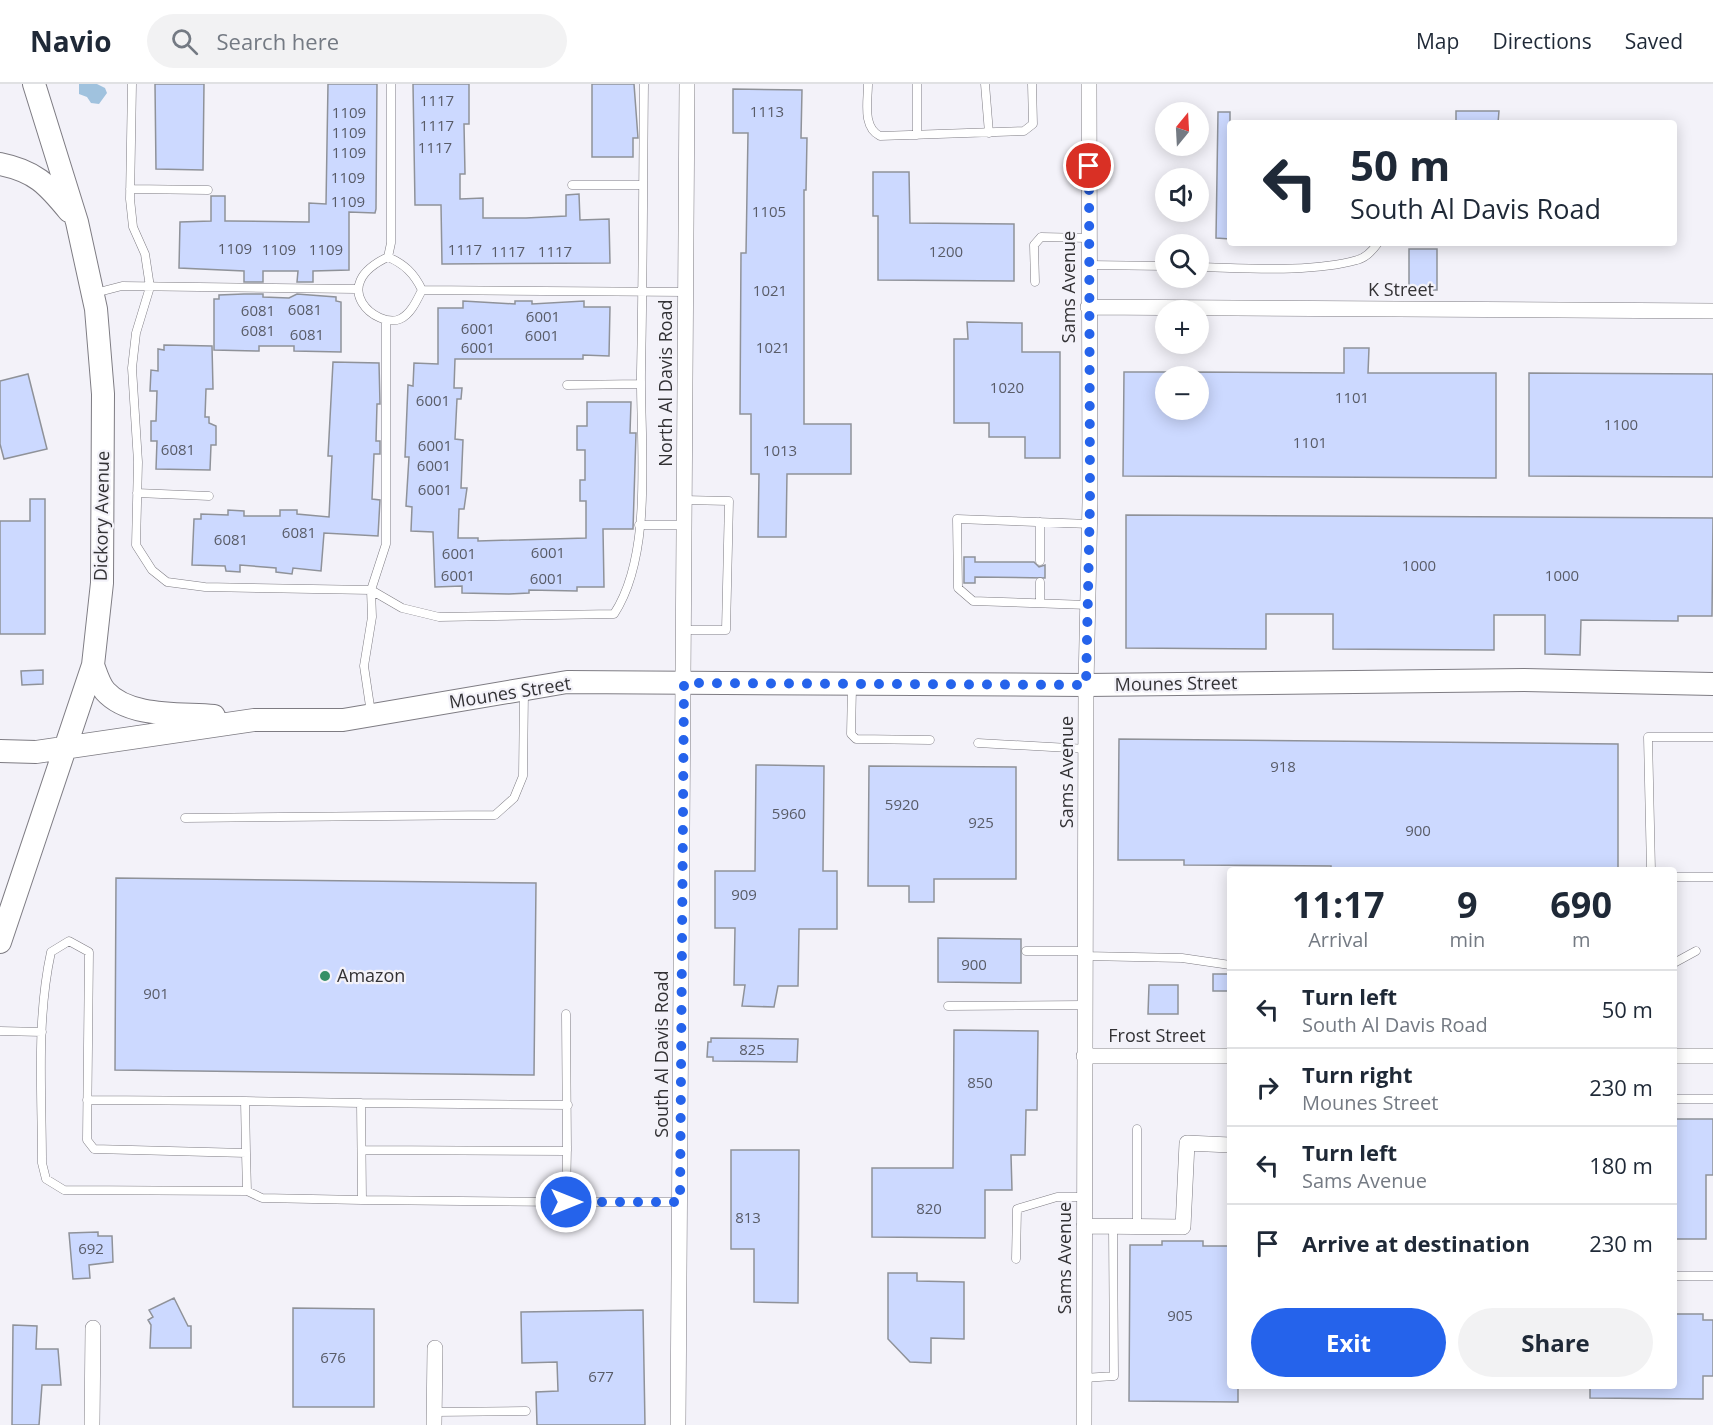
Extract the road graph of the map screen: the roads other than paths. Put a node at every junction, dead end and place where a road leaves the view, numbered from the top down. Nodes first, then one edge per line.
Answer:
1 (34, 84) edge
2 (132, 84) edge
3 (391, 84) edge
4 (644, 84) edge
5 (687, 84) edge
6 (868, 84) edge
7 (917, 84) edge
8 (984, 84) edge
9 (1032, 84) edge
10 (1089, 84) edge
11 (989, 133) junction
12 (917, 135) junction
13 (0, 164) edge
14 (573, 185) dead end
15 (643, 185) junction
16 (130, 189) junction
17 (208, 190) dead end
18 (77, 222) junction
19 (1088, 238) junction
20 (1375, 246) edge
21 (388, 257) junction
22 (1088, 264) junction
23 (1155, 266) edge
24 (1209, 267) edge
25 (1035, 282) dead end
26 (150, 286) junction
27 (356, 289) junction
28 (422, 290) junction
29 (642, 290) junction
30 (686, 292) junction
31 (92, 294) junction
32 (1088, 307) junction
33 (1713, 311) edge
34 (386, 321) junction
35 (641, 384) junction
36 (567, 385) dead end
37 (137, 493) junction
38 (209, 496) dead end
39 (684, 500) junction
40 (1040, 522) junction
41 (1090, 524) junction
42 (639, 525) junction
43 (684, 525) junction
44 (1040, 561) dead end
45 (1040, 582) dead end
46 (371, 590) junction
47 (1040, 603) junction
48 (1088, 605) junction
49 (684, 630) junction
50 (93, 665) junction
51 (684, 683) junction
52 (852, 683) junction
53 (1713, 684) edge
54 (1086, 685) junction
55 (524, 689) junction
56 (371, 715) junction
57 (254, 720) junction
58 (1713, 737) edge
59 (930, 740) dead end
60 (978, 743) dead end
61 (67, 746) junction
62 (1087, 749) junction
63 (0, 751) edge
64 (186, 818) dead end
65 (1651, 867) edge
66 (1677, 877) edge
67 (1713, 877) edge
68 (1, 934) edge
69 (1026, 951) dead end
70 (1696, 951) dead end
71 (1085, 953) junction
72 (1677, 961) edge
73 (1227, 964) edge
74 (1085, 1005) junction
75 (948, 1006) dead end
76 (567, 1014) dead end
77 (0, 1031) edge
78 (42, 1032) junction
79 (1084, 1056) junction
80 (1227, 1056) edge
81 (1677, 1056) edge
82 (1713, 1056) edge
83 (1677, 1099) edge
84 (1713, 1099) edge
85 (87, 1100) junction
86 (245, 1101) junction
87 (361, 1103) junction
88 (568, 1105) junction
89 (1137, 1129) dead end
90 (1227, 1145) edge
91 (567, 1146) junction
92 (362, 1150) junction
93 (246, 1153) junction
94 (247, 1191) junction
95 (1084, 1197) junction
96 (362, 1200) junction
97 (566, 1202) junction
98 (680, 1202) junction
99 (1084, 1226) junction
100 (1113, 1226) junction
101 (1137, 1226) junction
102 (1016, 1259) dead end
103 (1677, 1276) edge
104 (1713, 1276) edge
105 (93, 1328) dead end
106 (435, 1348) dead end
107 (1084, 1378) junction
108 (526, 1411) dead end
109 (434, 1419) edge
110 (92, 1425) edge
111 (678, 1425) edge
112 (1084, 1425) edge

1 - 18 main road, Dickory Avenue
2 - 16 lane
3 - 21 lane
4 - 15 lane
5 - 30 street, North Al Davis Road
6 - 12 lane
7 - 12 lane
8 - 11 lane
9 - 11 lane
10 - 19 street, Sams Avenue
11 - 12 lane
13 - 18 main road
14 - 15 lane
15 - 29 lane
16 - 17 lane
16 - 26 lane
18 - 31 main road, Dickory Avenue
19 - 22 street, Sams Avenue
19 - 25 lane
20 - 24 lane
21 - 27 lane
21 - 28 lane
22 - 23 lane
22 - 32 street, Sams Avenue
26 - 27 lane
26 - 31 lane
26 - 37 lane
27 - 34 lane
28 - 29 lane
28 - 34 lane
29 - 30 lane
29 - 35 lane
30 - 39 street, North Al Davis Road
31 - 50 main road, Dickory Avenue
32 - 33 street, K Street
32 - 41 street, Sams Avenue
34 - 46 lane
35 - 36 lane
35 - 42 lane
37 - 38 lane
37 - 46 lane
39 - 43 street, North Al Davis Road
39 - 49 lane
40 - 41 lane
40 - 44 lane
40 - 47 lane
41 - 48 street, Sams Avenue
42 - 43 lane
42 - 46 lane
43 - 49 street, North Al Davis Road
45 - 47 lane
46 - 56 lane
47 - 48 lane
48 - 54 street, Sams Avenue
49 - 51 street, North Al Davis Road
50 - 57 main road
50 - 61 main road, Dickory Avenue
51 - 52 main road, Mounes Street
51 - 55 main road, Mounes Street
51 - 98 street, South Al Davis Road
52 - 54 main road, Mounes Street
52 - 59 lane
53 - 54 main road, Mounes Street
54 - 62 street, Sams Avenue
55 - 56 main road, Mounes Street
55 - 64 lane
56 - 57 main road, Mounes Street
57 - 61 main road, Mounes Street
58 - 65 lane
60 - 62 lane
61 - 63 main road, Mounes Street
61 - 68 main road, Dickory Avenue
62 - 71 street, Sams Avenue
66 - 67 lane
69 - 71 lane
70 - 72 lane
71 - 73 lane
71 - 74 street, Sams Avenue
74 - 75 lane
74 - 79 street, Sams Avenue
76 - 88 lane
77 - 78 lane
78 - 85 lane
78 - 94 lane
79 - 80 street, Frost Street
79 - 95 street, Sams Avenue
81 - 82 street
83 - 84 lane
85 - 86 lane
85 - 93 lane
86 - 87 lane
86 - 93 lane
87 - 88 lane
87 - 92 lane
88 - 91 lane
89 - 101 lane
90 - 101 street
91 - 92 lane
91 - 97 lane
92 - 96 lane
93 - 94 lane
94 - 96 lane
95 - 99 street, Sams Avenue
95 - 102 lane
96 - 97 lane
97 - 98 lane
98 - 111 street, South Al Davis Road
99 - 100 street
99 - 107 street, Sams Avenue
100 - 101 street
100 - 107 lane
103 - 104 lane
105 - 110 street
106 - 109 street
107 - 112 street, Sams Avenue
108 - 109 lane

